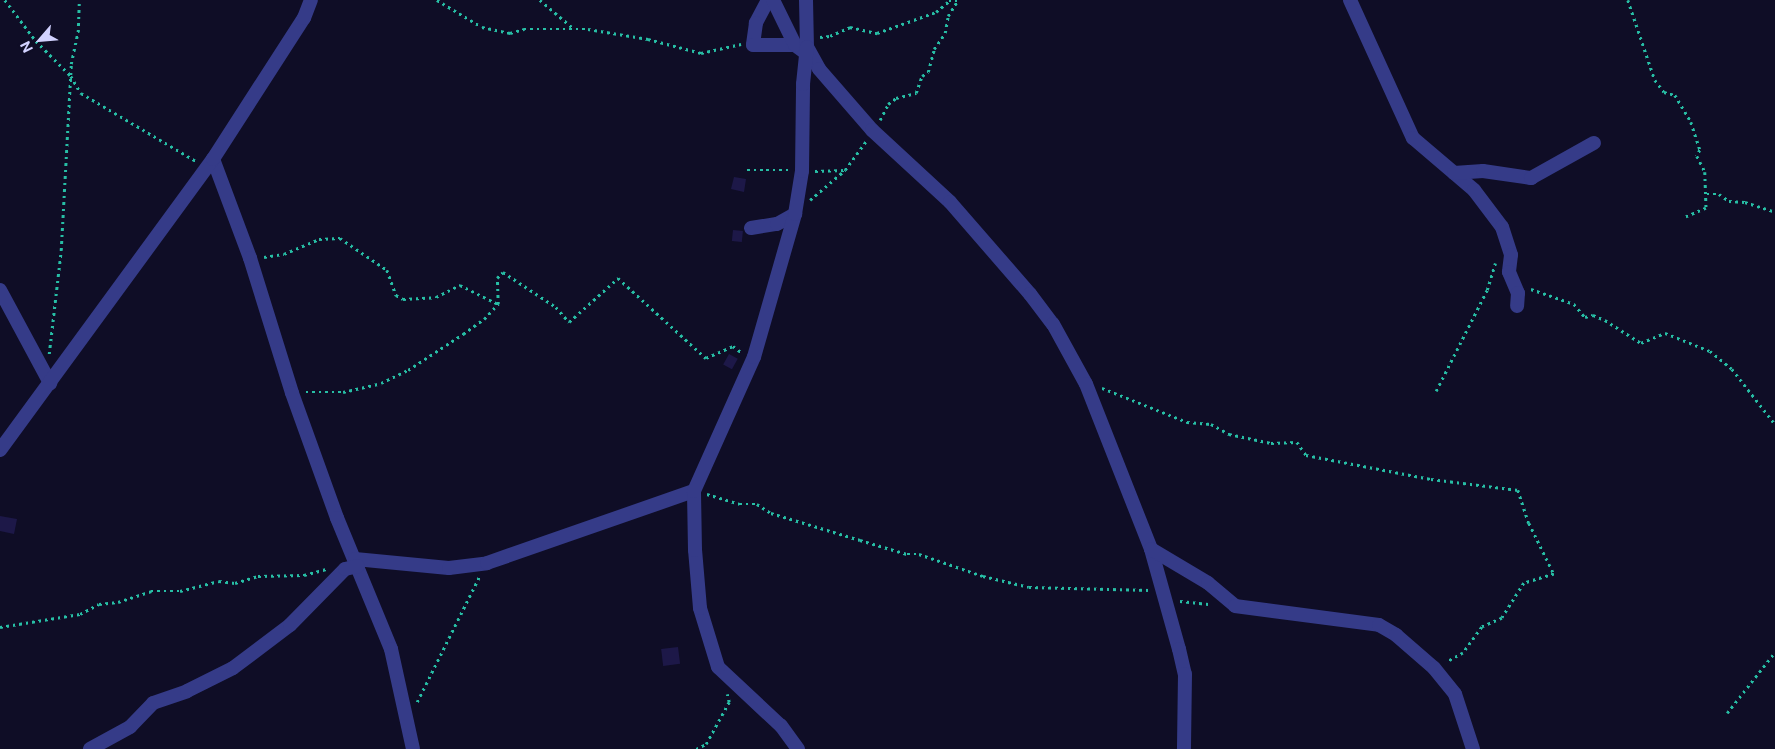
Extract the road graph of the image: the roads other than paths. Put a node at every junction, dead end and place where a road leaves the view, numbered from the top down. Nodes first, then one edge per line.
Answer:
1 (311, 0) edge
2 (768, 0) edge
3 (773, 0) edge
4 (806, 0) edge
5 (1350, 0) edge
6 (804, 45) junction
7 (1594, 143) dead end
8 (213, 159) junction
9 (1454, 173) junction
10 (795, 214) junction
11 (751, 228) dead end
12 (0, 290) edge
13 (1517, 306) dead end
14 (48, 379) junction
15 (0, 450) edge
16 (694, 491) junction
17 (1151, 550) junction
18 (353, 565) junction
19 (90, 749) edge
20 (413, 749) edge
21 (798, 749) edge
22 (1184, 749) edge
23 (1472, 749) edge

1 - 8 street
2 - 6 street
3 - 6 street
4 - 6 street
5 - 9 street
6 - 10 street
6 - 17 street
7 - 9 street
8 - 14 street
8 - 18 street
9 - 13 street
10 - 11 street
10 - 16 street
12 - 14 street
14 - 15 street
16 - 18 street
16 - 21 street
17 - 22 street
17 - 23 street
18 - 19 street
18 - 20 street

